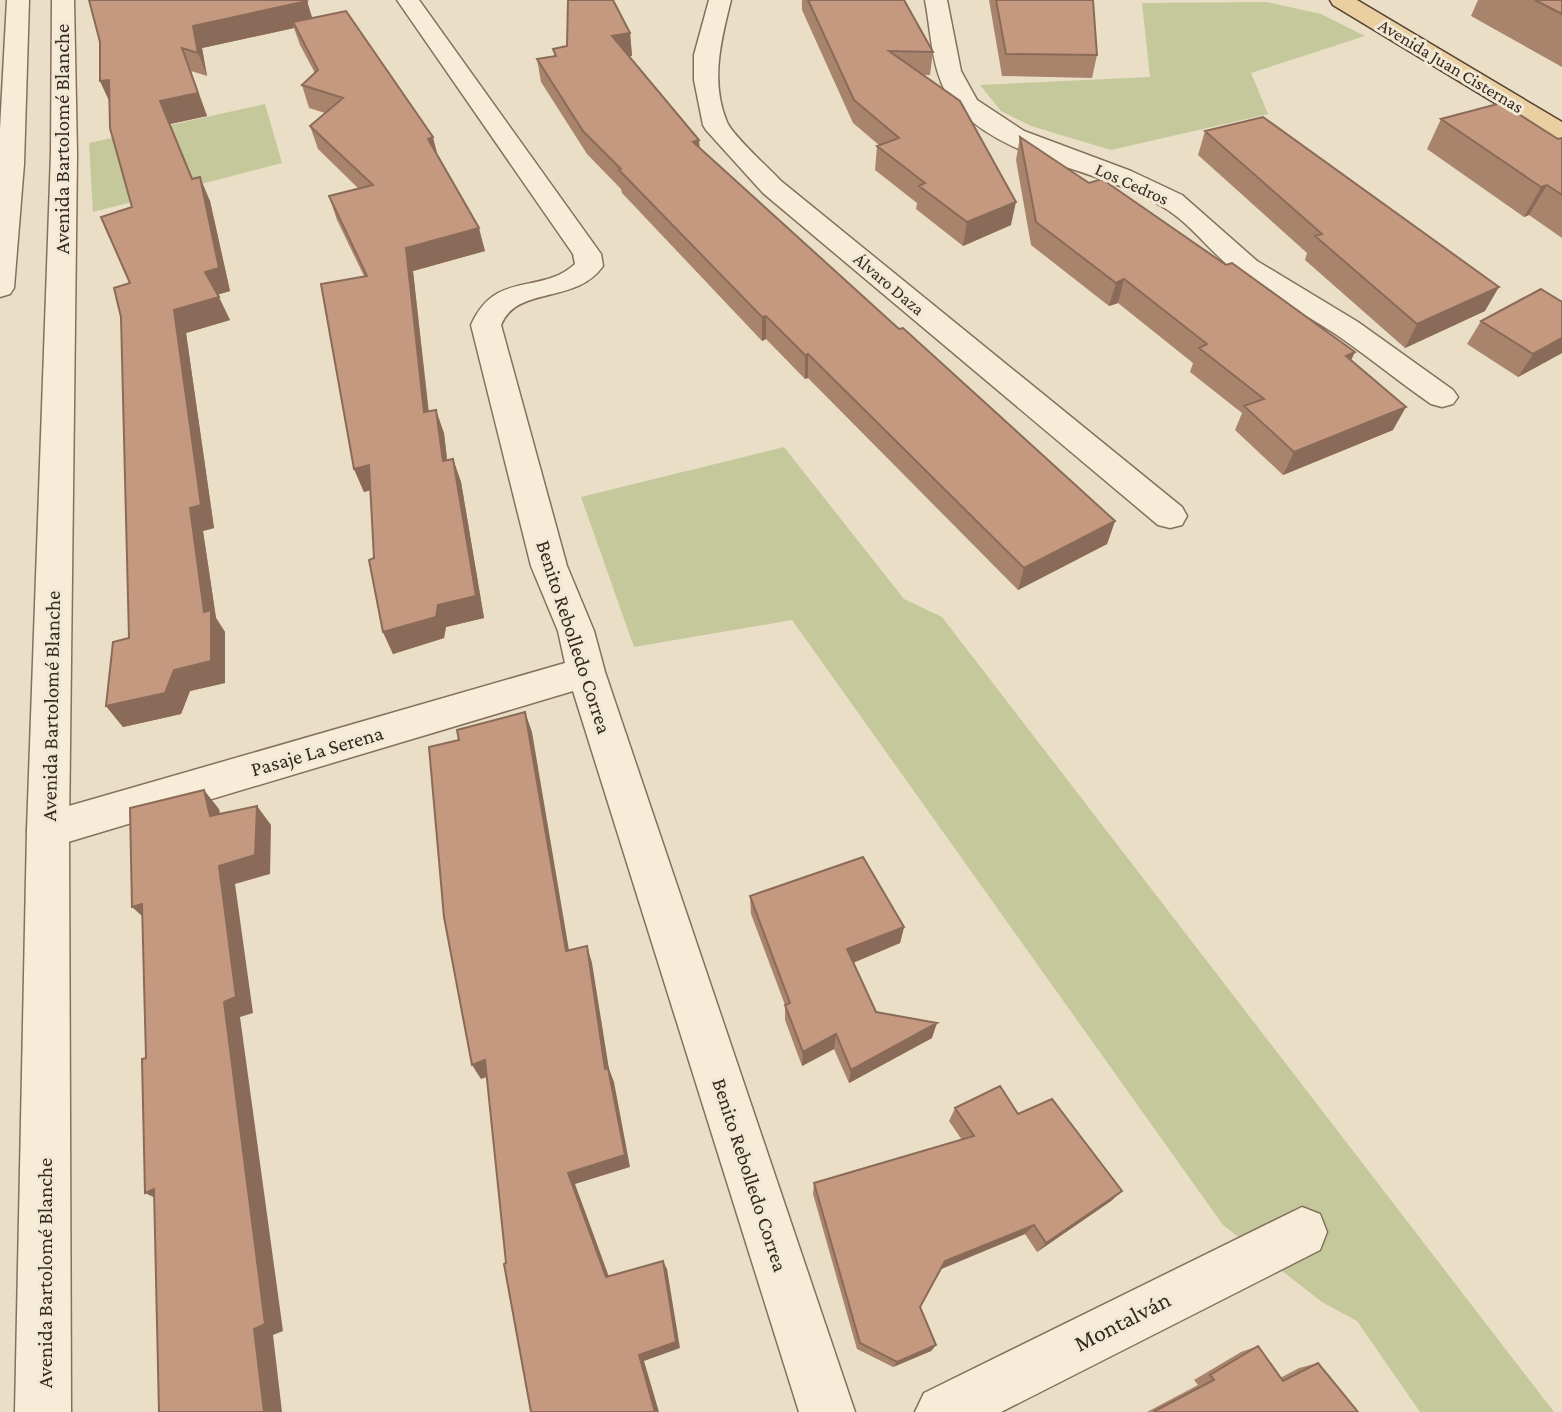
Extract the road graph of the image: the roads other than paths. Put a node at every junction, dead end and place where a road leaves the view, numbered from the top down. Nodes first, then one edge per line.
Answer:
1 (18, 0) edge
2 (63, 0) edge
3 (408, 0) edge
4 (720, 0) edge
5 (936, 0) edge
6 (1340, 0) edge
7 (1562, 133) edge
8 (64, 154) junction
9 (11, 164) junction
10 (0, 288) edge
11 (1442, 397) dead end
12 (1170, 516) dead end
13 (586, 672) junction
14 (48, 830) junction
15 (1302, 1232) dead end
16 (43, 1412) edge
17 (827, 1412) edge
18 (943, 1412) edge

1 - 9 street
2 - 8 street, Avenida Bartolomé Blanche
3 - 13 street, Benito Rebolledo Correa
4 - 12 street, Álvaro Daza
5 - 11 street, Los Cedros
6 - 7 main road, Avenida Juan Cisternas
8 - 9 street
8 - 14 street, Avenida Bartolomé Blanche
9 - 10 street
13 - 14 street, Pasaje La Serena
13 - 17 street, Benito Rebolledo Correa
14 - 16 street, Avenida Bartolomé Blanche
15 - 18 street, Montalván

